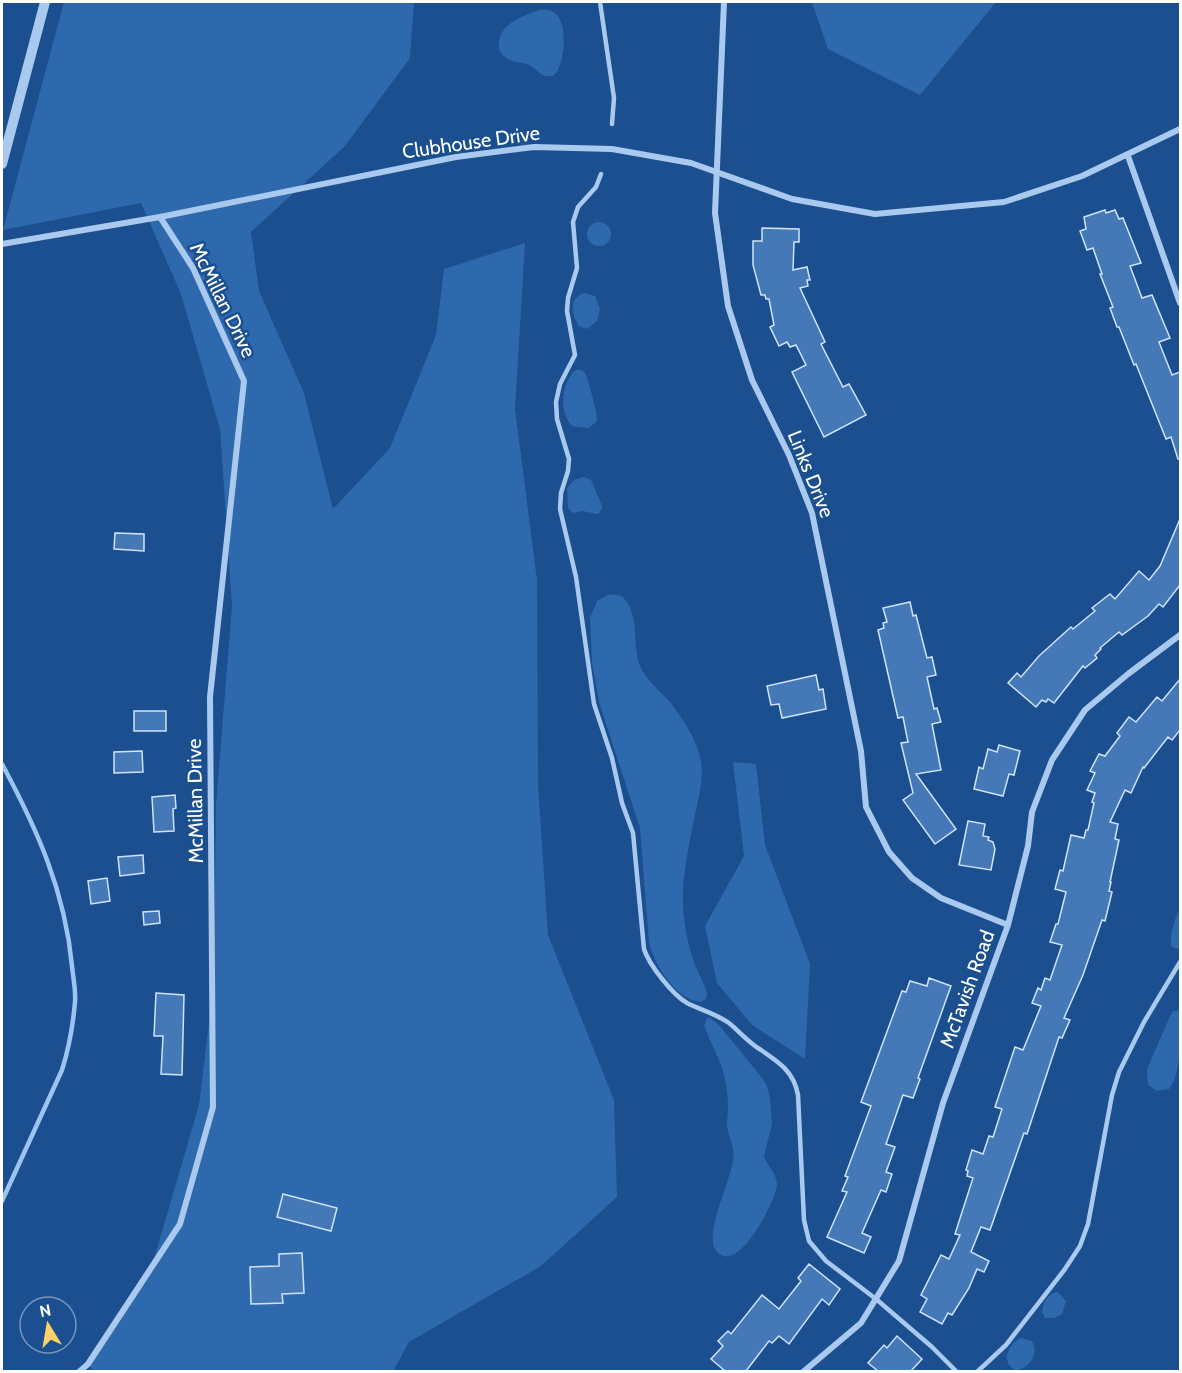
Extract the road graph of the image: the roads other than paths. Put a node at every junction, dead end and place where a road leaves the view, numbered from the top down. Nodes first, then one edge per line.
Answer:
1 (45, 2) edge
2 (600, 2) edge
3 (724, 2) edge
4 (612, 124) dead end
5 (1180, 129) edge
6 (1128, 156) junction
7 (2, 164) edge
8 (716, 172) junction
9 (601, 174) dead end
10 (160, 217) junction
11 (2, 244) edge
12 (1180, 303) edge
13 (1180, 635) edge
14 (1008, 925) junction
15 (1180, 962) edge
16 (876, 1299) junction
17 (79, 1371) edge
18 (803, 1371) edge
19 (957, 1371) edge
20 (978, 1371) edge

1 - 7 street
2 - 4 lane
3 - 8 street, Links Drive
5 - 6 street, Clubhouse Drive
6 - 8 street, Clubhouse Drive
6 - 12 street
8 - 10 street, Clubhouse Drive
8 - 14 street, Links Drive
9 - 16 lane
10 - 11 street, Clubhouse Drive
10 - 17 street, McMillan Drive
13 - 14 street, McTavish Road
14 - 16 street, McTavish Road
15 - 20 lane
16 - 18 street, McTavish Road
16 - 19 lane

